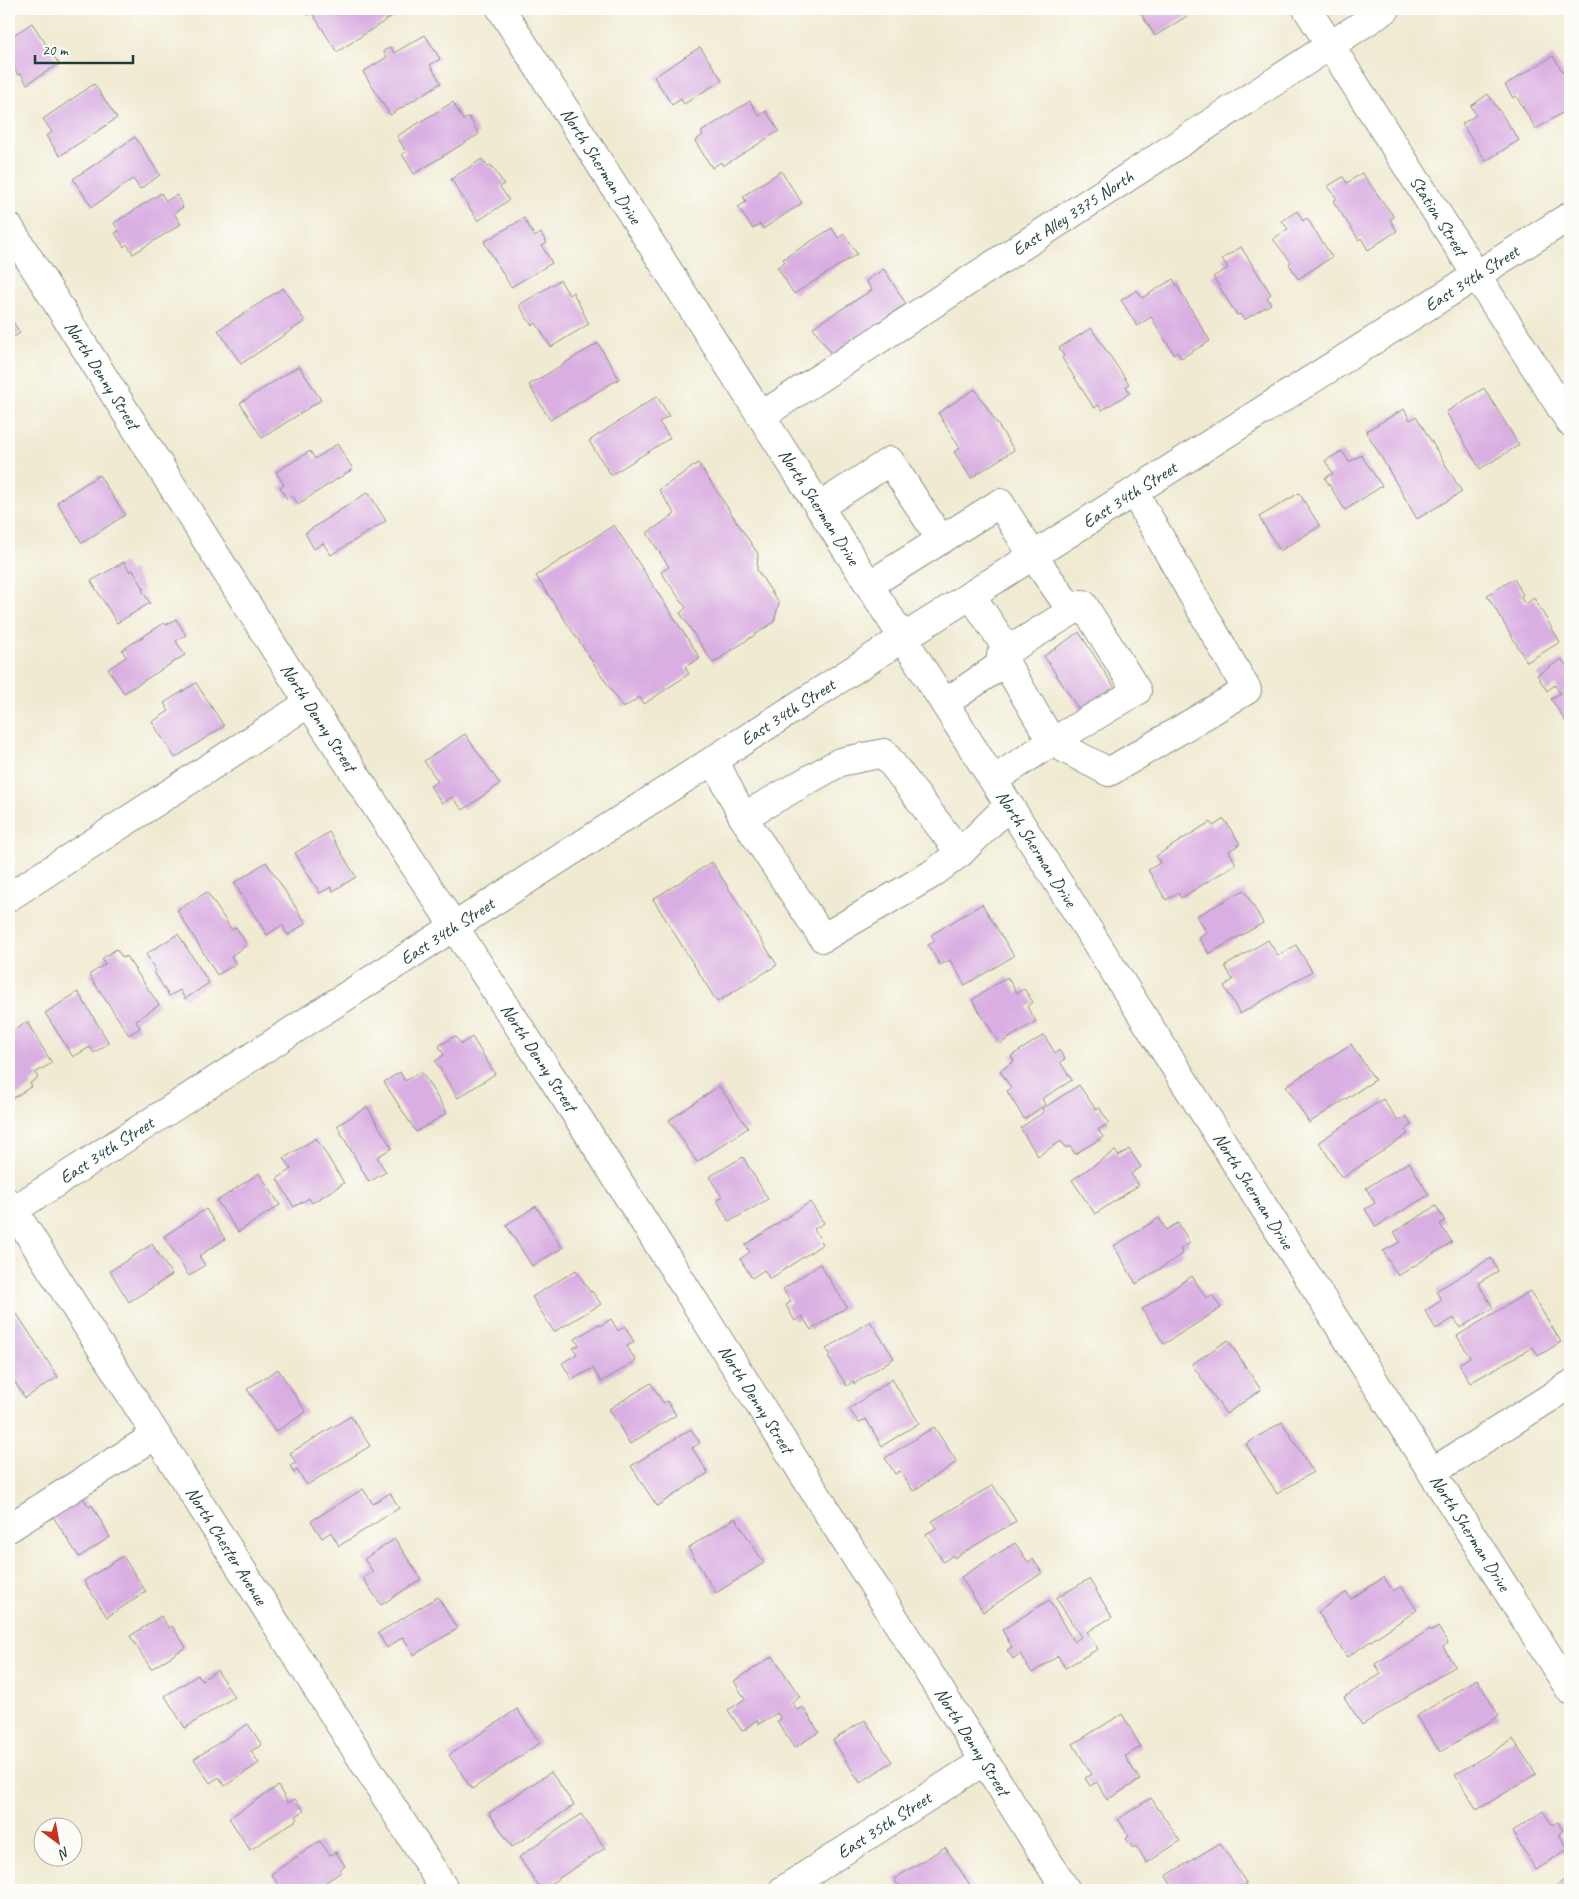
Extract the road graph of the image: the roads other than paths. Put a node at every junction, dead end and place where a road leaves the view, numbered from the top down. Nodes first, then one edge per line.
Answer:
1 (501, 9) edge
2 (1307, 9) edge
3 (1386, 9) edge
4 (1330, 44) junction
5 (1570, 216) edge
6 (9, 228) edge
7 (1478, 275) junction
8 (761, 416) junction
9 (1570, 422) edge
10 (1134, 492) junction
11 (819, 507) junction
12 (941, 540) junction
13 (1033, 556) junction
14 (869, 585) junction
15 (971, 595) junction
16 (1072, 611) junction
17 (903, 638) junction
18 (1007, 656) junction
19 (309, 703) junction
20 (945, 704) junction
21 (1052, 742) junction
22 (714, 760) junction
23 (993, 780) junction
24 (1009, 806) junction
25 (743, 816) junction
26 (960, 853) junction
27 (9, 897) edge
28 (455, 926) junction
29 (10, 1209) edge
30 (1570, 1386) edge
31 (156, 1435) junction
32 (1432, 1472) junction
33 (9, 1528) edge
34 (1570, 1690) edge
35 (984, 1761) junction
36 (446, 1890) edge
37 (783, 1890) edge
38 (1066, 1890) edge

1 - 8 main road, North Sherman Drive
2 - 4 main road, Station Street
3 - 4 main road, East Alley 3375 North
4 - 7 main road, Station Street
4 - 8 main road, East Alley 3375 North
5 - 7 main road, East 34th Street
6 - 19 main road, North Denny Street
7 - 9 main road, Station Street
7 - 10 main road, East 34th Street
8 - 11 main road, North Sherman Drive
10 - 13 main road, East 34th Street
10 - 21 main road
11 - 12 main road
11 - 14 main road, North Sherman Drive
12 - 13 main road
12 - 14 main road
13 - 15 main road, East 34th Street
13 - 16 main road
14 - 17 main road, North Sherman Drive
15 - 17 main road, East 34th Street
15 - 18 main road
16 - 18 main road
16 - 21 main road
17 - 20 main road, North Sherman Drive
17 - 22 main road, East 34th Street
18 - 20 main road
18 - 21 main road
19 - 27 main road
19 - 28 main road, North Denny Street
20 - 23 main road, North Sherman Drive
21 - 23 main road
22 - 25 main road
22 - 28 main road, East 34th Street
23 - 24 main road, North Sherman Drive
24 - 26 main road
24 - 32 main road, North Sherman Drive
25 - 26 main road
25 - 26 main road
28 - 29 main road, East 34th Street
28 - 35 main road, North Denny Street
29 - 31 main road, North Chester Avenue
30 - 32 main road
31 - 33 main road
31 - 36 main road, North Chester Avenue
32 - 34 main road, North Sherman Drive
35 - 37 main road, East 35th Street
35 - 38 main road, North Denny Street

